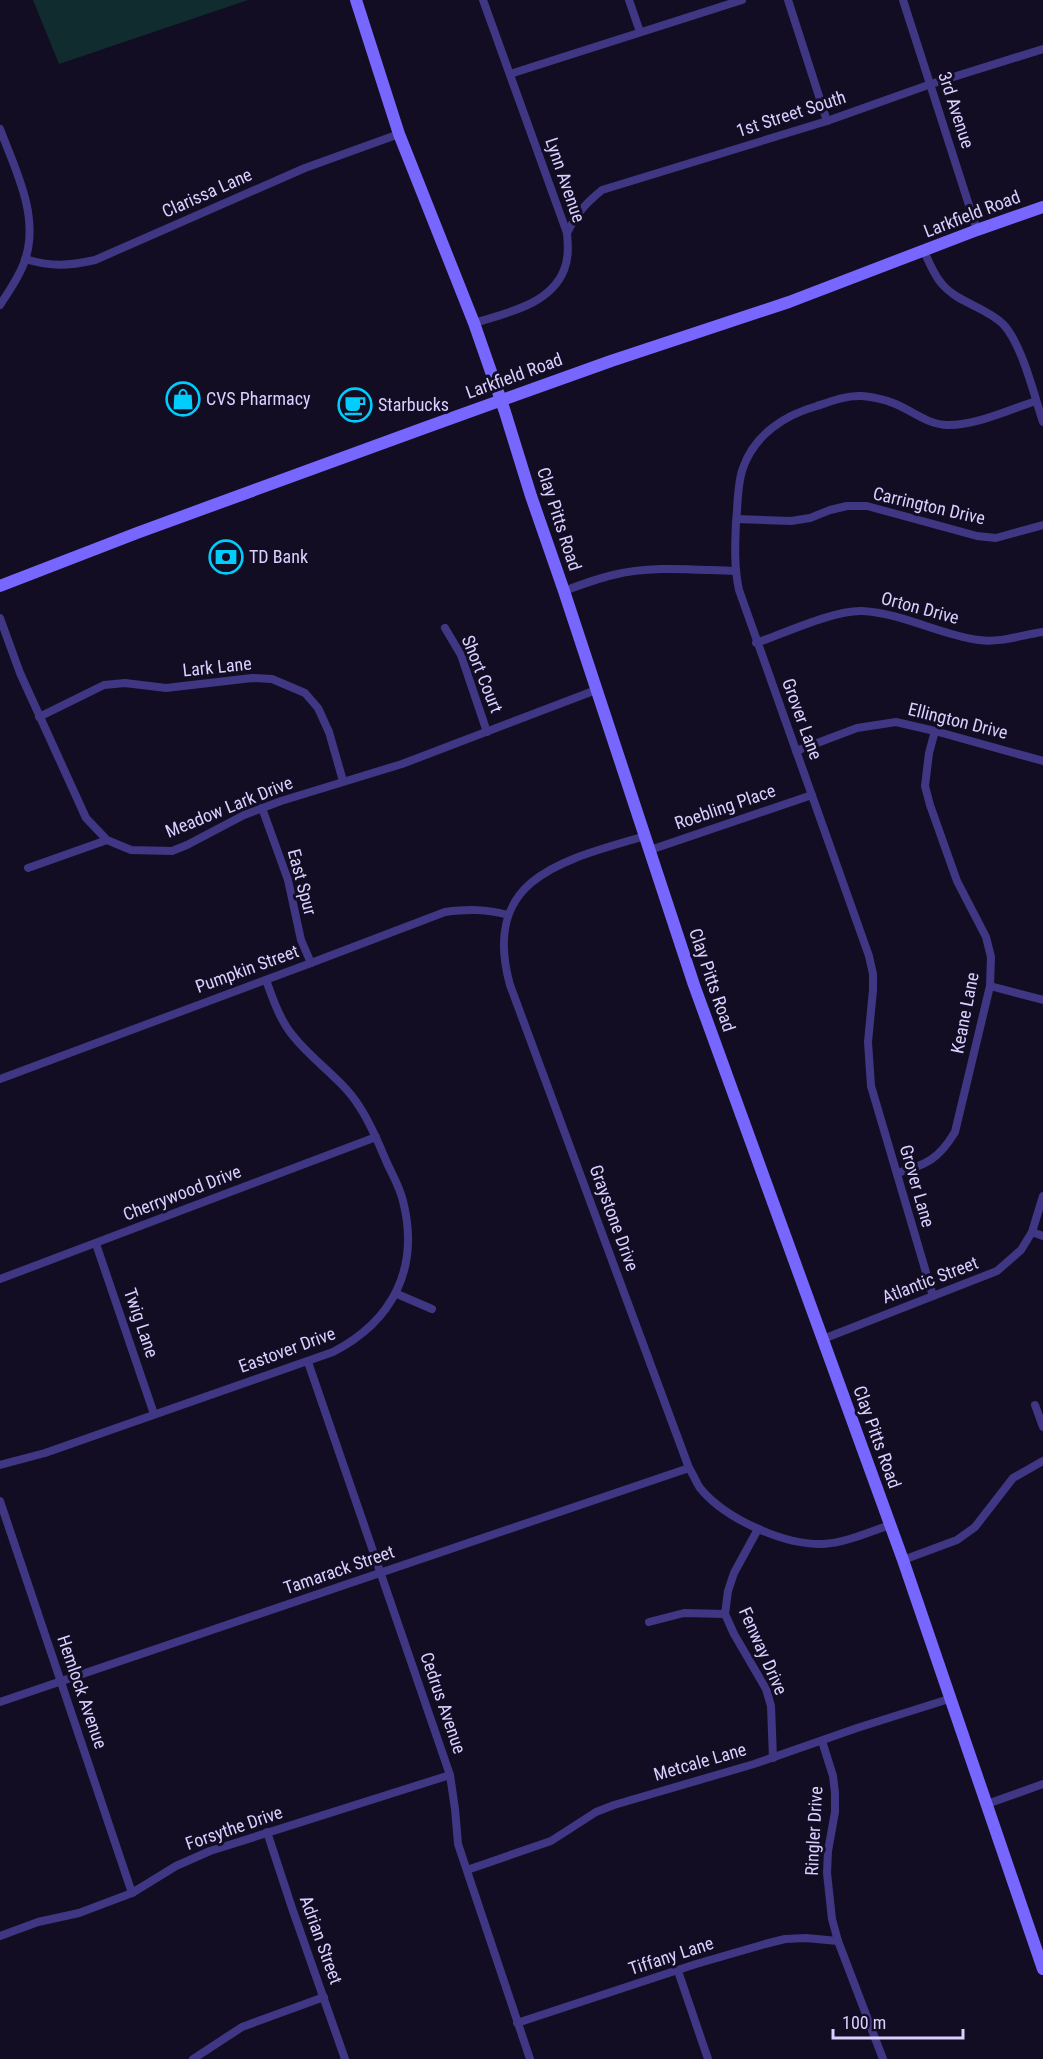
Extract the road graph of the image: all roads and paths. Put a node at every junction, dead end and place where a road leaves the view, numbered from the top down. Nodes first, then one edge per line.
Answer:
1 (356, 0) edge
2 (483, 0) edge
3 (629, 0) edge
4 (742, 0) edge
5 (788, 0) edge
6 (903, 0) edge
7 (640, 32) junction
8 (1043, 49) edge
9 (510, 74) junction
10 (931, 84) junction
11 (827, 121) junction
12 (0, 129) edge
13 (399, 134) junction
14 (1043, 207) edge
15 (977, 230) junction
16 (567, 233) junction
17 (924, 251) junction
18 (26, 260) junction
19 (0, 305) edge
20 (474, 323) junction
21 (501, 400) junction
22 (1036, 401) junction
23 (1043, 422) edge
24 (737, 519) junction
25 (1043, 525) edge
26 (735, 572) junction
27 (0, 586) edge
28 (564, 591) junction
29 (0, 618) edge
30 (445, 628) dead end
31 (1043, 632) edge
32 (756, 643) junction
33 (596, 690) junction
34 (39, 717) junction
35 (936, 730) junction
36 (487, 732) junction
37 (796, 751) junction
38 (1043, 760) edge
39 (344, 781) junction
40 (812, 795) junction
41 (262, 808) junction
42 (645, 836) junction
43 (107, 840) junction
44 (650, 850) junction
45 (28, 868) dead end
46 (508, 915) junction
47 (311, 963) junction
48 (266, 980) junction
49 (990, 986) junction
50 (1043, 1000) edge
51 (0, 1079) edge
52 (376, 1137) junction
53 (897, 1173) junction
54 (1043, 1196) edge
55 (1032, 1232) junction
56 (1043, 1236) edge
57 (96, 1244) junction
58 (0, 1279) edge
59 (397, 1294) junction
60 (933, 1296) junction
61 (432, 1309) dead end
62 (823, 1339) junction
63 (308, 1362) junction
64 (1035, 1405) dead end
65 (154, 1413) junction
66 (1043, 1427) edge
67 (1043, 1461) edge
68 (0, 1465) edge
69 (689, 1468) junction
70 (0, 1501) edge
71 (890, 1525) junction
72 (758, 1529) junction
73 (903, 1560) junction
74 (381, 1573) junction
75 (725, 1614) junction
76 (649, 1622) dead end
77 (61, 1682) junction
78 (949, 1699) junction
79 (0, 1702) edge
80 (822, 1742) junction
81 (773, 1758) junction
82 (450, 1775) junction
83 (1043, 1784) edge
84 (987, 1804) junction
85 (267, 1832) junction
86 (467, 1870) junction
87 (132, 1893) junction
88 (0, 1936) edge
89 (838, 1941) junction
90 (1043, 1969) edge
91 (678, 1971) junction
92 (324, 1997) junction
93 (518, 2023) junction
94 (193, 2059) edge
95 (345, 2059) edge
96 (530, 2059) edge
97 (708, 2059) edge
98 (882, 2059) edge

1 - 13 street, Clay Pitts Road
2 - 9 street, Lynn Avenue
3 - 7 street
4 - 7 street
5 - 11 street
6 - 10 street, 3rd Avenue
7 - 9 street
8 - 10 street, 1st Street South
9 - 16 street, Lynn Avenue
10 - 11 street, 1st Street South
10 - 15 street, 3rd Avenue
11 - 16 street, 1st Street South
12 - 18 street
13 - 18 street, Clarissa Lane
13 - 20 street, Clay Pitts Road
14 - 15 street, Larkfield Road
15 - 17 street, Larkfield Road
16 - 20 street, Lynn Avenue
17 - 21 street, Larkfield Road
17 - 22 street
18 - 19 street
20 - 21 street, Clay Pitts Road
21 - 27 street, Larkfield Road
21 - 28 street, Clay Pitts Road
22 - 23 street
22 - 24 street, Grover Lane
24 - 25 street, Carrington Drive
24 - 26 street, Grover Lane
26 - 28 street
26 - 32 street, Grover Lane
28 - 33 street, Clay Pitts Road
29 - 34 street, Meadow Lark Drive
30 - 36 street, Short Court
31 - 32 street, Orton Drive
32 - 37 street, Grover Lane
33 - 36 street, Meadow Lark Drive
33 - 42 street, Clay Pitts Road
34 - 39 street, Lark Lane
34 - 43 street, Meadow Lark Drive
35 - 37 street, Ellington Drive
35 - 38 street, Ellington Drive
35 - 49 street, Keane Lane
36 - 39 street, Meadow Lark Drive
37 - 40 street, Grover Lane
39 - 41 street, Meadow Lark Drive
40 - 44 street, Roebling Place
40 - 53 street, Grover Lane
41 - 43 street, Meadow Lark Drive
41 - 47 street, East Spur
42 - 44 street, Clay Pitts Road
42 - 46 street, Graystone Drive
43 - 45 street
44 - 62 street, Clay Pitts Road
46 - 47 street, Pumpkin Street
46 - 69 street, Graystone Drive
47 - 48 street, Pumpkin Street
48 - 51 street, Pumpkin Street
48 - 52 street, Eastover Drive
49 - 50 street
49 - 53 street, Keane Lane
52 - 57 street, Cherrywood Drive
52 - 59 street, Eastover Drive
53 - 60 street, Grover Lane
54 - 55 street, Atlantic Street
55 - 56 street
55 - 60 street, Atlantic Street
57 - 58 street, Cherrywood Drive
57 - 65 street, Twig Lane
59 - 61 street
59 - 63 street, Eastover Drive
60 - 62 street, Atlantic Street
62 - 71 street, Clay Pitts Road
63 - 65 street, Eastover Drive
63 - 74 street, Cedrus Avenue
64 - 66 street
65 - 68 street, Eastover Drive
67 - 73 street
69 - 72 street, Graystone Drive
69 - 74 street, Tamarack Street
70 - 77 street, Hemlock Avenue
71 - 72 street, Graystone Drive
71 - 73 street, Clay Pitts Road
72 - 75 street, Fenway Drive
73 - 78 street, Clay Pitts Road
74 - 77 street, Tamarack Street
74 - 82 street, Cedrus Avenue
75 - 76 street
75 - 81 street, Fenway Drive
77 - 79 street, Tamarack Street
77 - 87 street, Hemlock Avenue
78 - 80 street, Metcale Lane
78 - 84 street, Clay Pitts Road
80 - 81 street, Metcale Lane
80 - 89 street, Ringler Drive
81 - 86 street, Metcale Lane
82 - 85 street, Forsythe Drive
82 - 86 street, Cedrus Avenue
83 - 84 street
84 - 90 street, Clay Pitts Road
85 - 87 street, Forsythe Drive
85 - 92 street, Adrian Street
86 - 93 street, Cedrus Avenue
87 - 88 street, Forsythe Drive
89 - 91 street, Tiffany Lane
89 - 98 street, Ringler Drive
91 - 93 street, Tiffany Lane
91 - 97 street
92 - 94 street
92 - 95 street, Adrian Street
93 - 96 street, Cedrus Avenue

